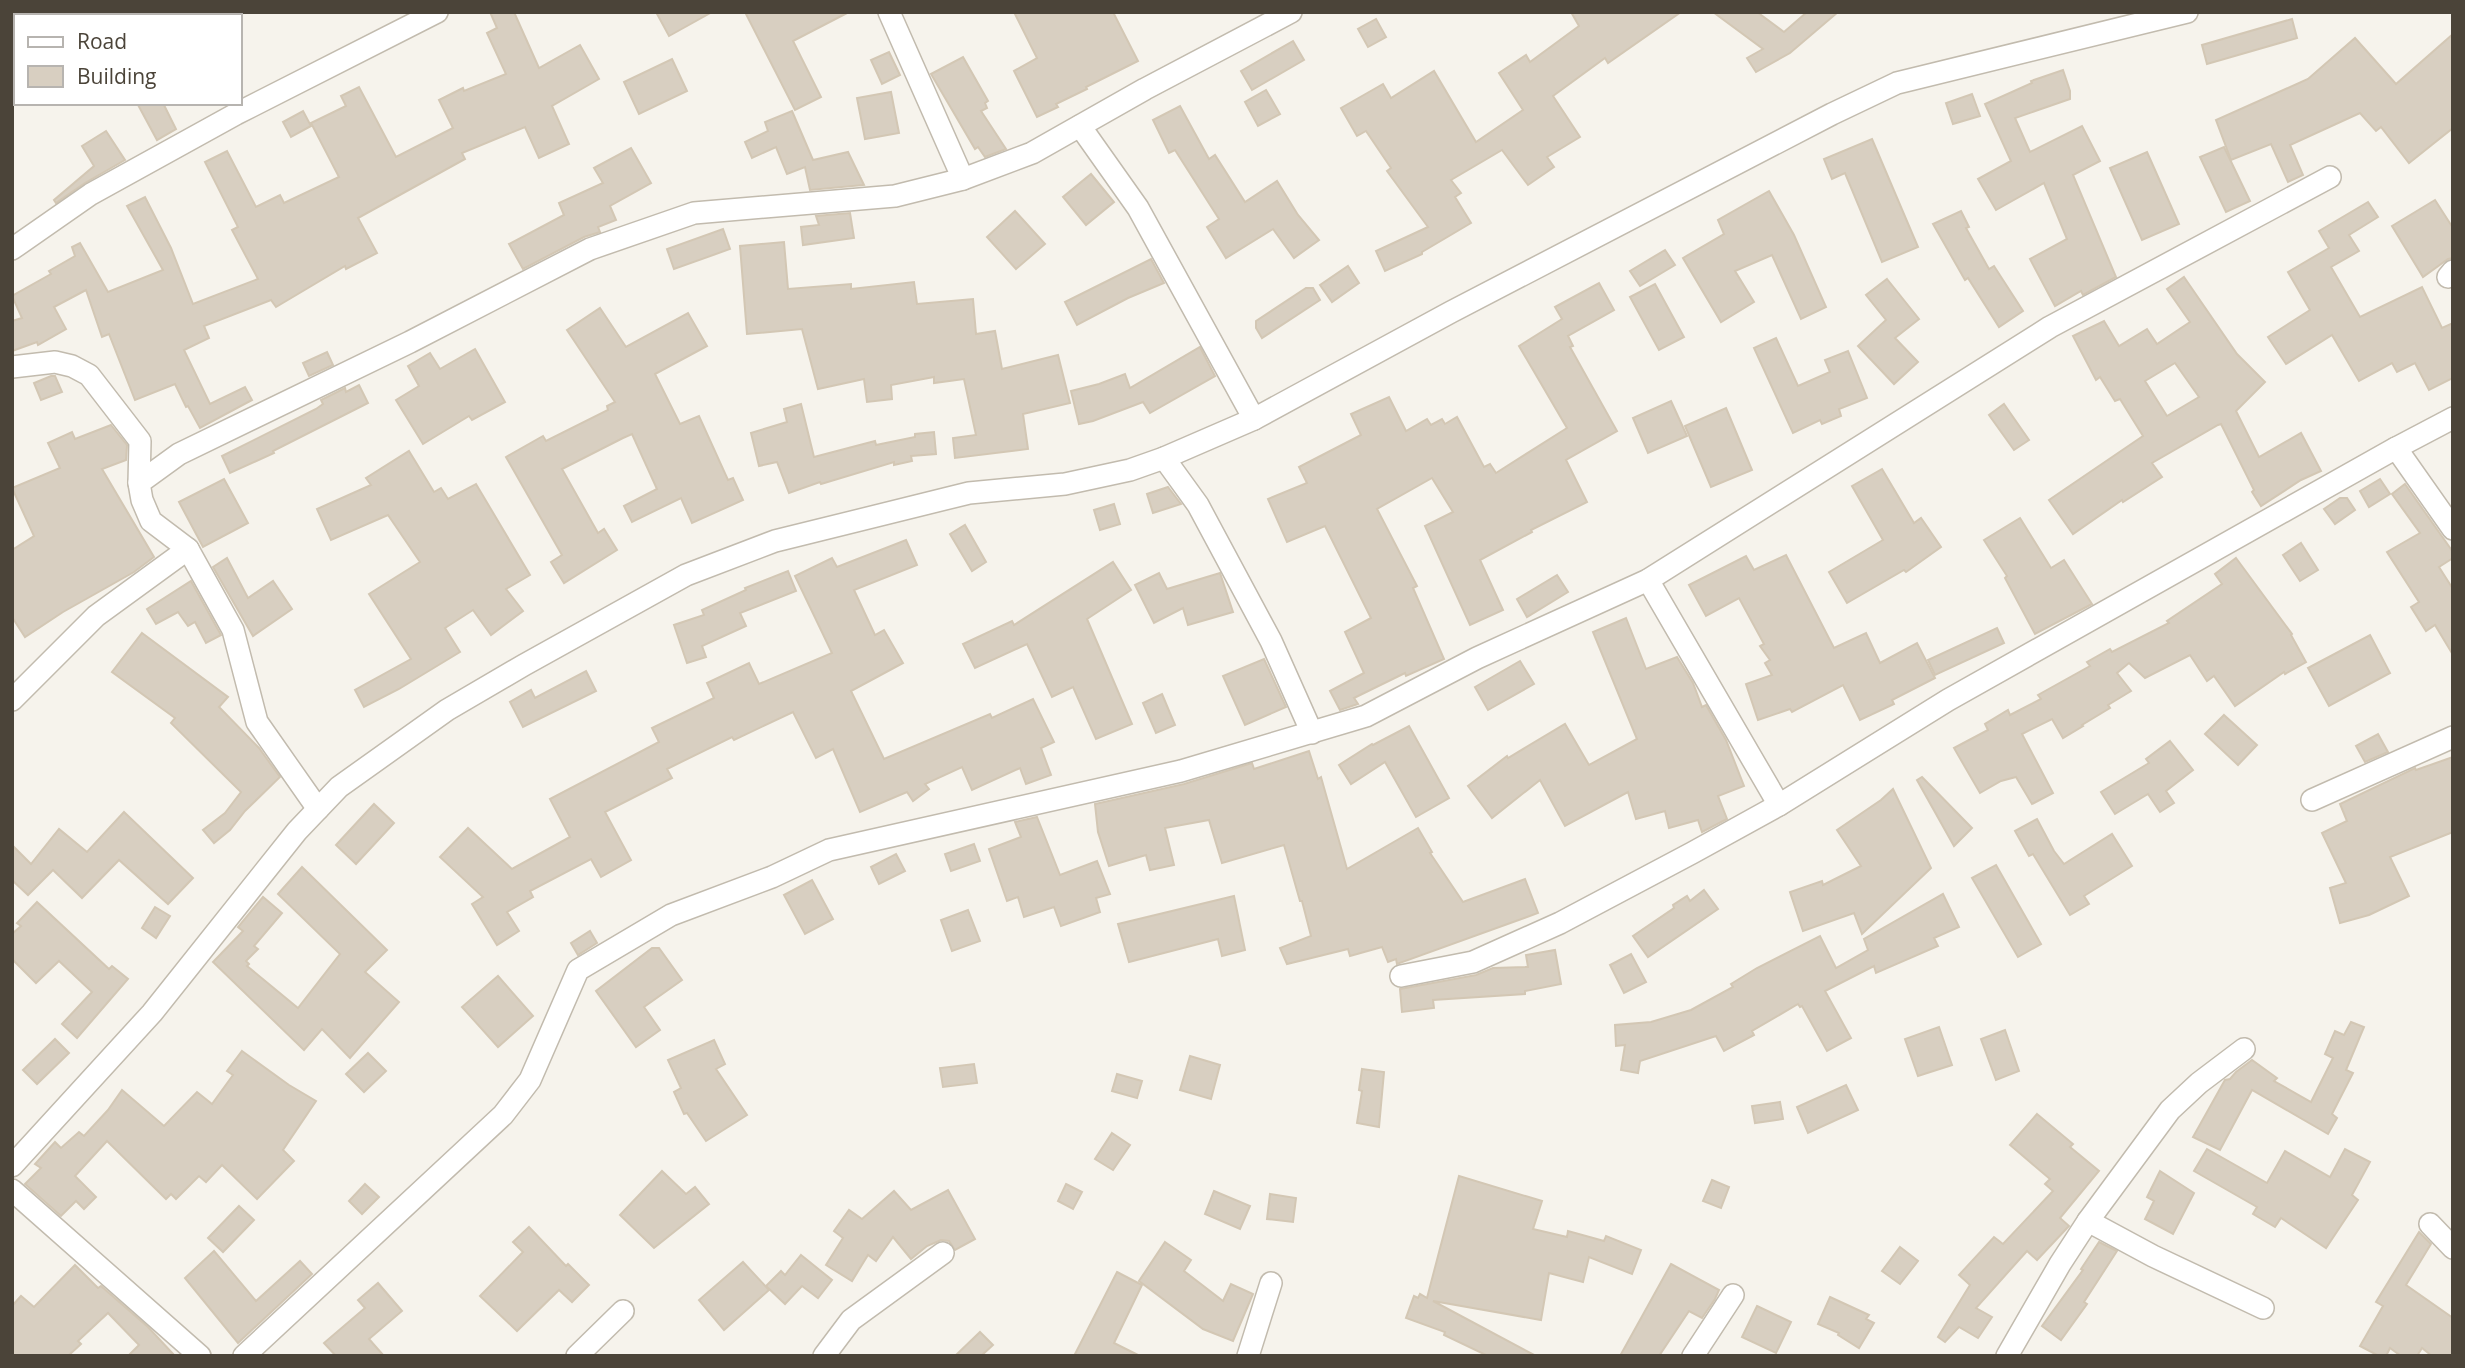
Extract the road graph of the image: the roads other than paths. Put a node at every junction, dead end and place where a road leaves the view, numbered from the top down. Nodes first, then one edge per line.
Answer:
1 (437, 12) edge
2 (889, 12) edge
3 (1292, 12) edge
4 (2187, 12) edge
5 (1080, 126) junction
6 (2330, 177) dead end
7 (963, 179) junction
8 (12, 249) edge
9 (12, 367) edge
10 (2453, 418) edge
11 (1254, 419) junction
12 (2396, 449) junction
13 (1164, 458) junction
14 (139, 483) junction
15 (2453, 529) edge
16 (188, 549) junction
17 (1648, 580) junction
18 (12, 700) edge
19 (1312, 733) junction
20 (2453, 737) edge
21 (2312, 800) dead end
22 (1779, 805) junction
23 (318, 809) junction
24 (1401, 976) dead end
25 (2244, 1049) dead end
26 (12, 1166) edge
27 (12, 1190) edge
28 (2088, 1221) junction
29 (2431, 1224) dead end
30 (2453, 1248) edge
31 (943, 1253) dead end
32 (1271, 1283) dead end
33 (1733, 1295) dead end
34 (2263, 1308) dead end
35 (623, 1311) dead end
36 (200, 1356) edge
37 (244, 1356) edge
38 (578, 1356) edge
39 (824, 1356) edge
40 (1248, 1356) edge
41 (1693, 1356) edge
42 (2007, 1356) edge

1 - 8 street
2 - 7 street
3 - 5 street
4 - 11 street
5 - 7 street
5 - 11 street
6 - 17 street
7 - 14 street
9 - 14 street
10 - 12 street
11 - 13 street
12 - 15 street
12 - 22 street
13 - 19 street
13 - 23 street
14 - 16 street
16 - 18 street
16 - 23 street
17 - 19 street
17 - 22 street
19 - 37 street
20 - 21 street
22 - 24 street
23 - 26 street
25 - 28 street
27 - 36 street
28 - 34 street
28 - 42 street
29 - 30 street
31 - 39 street
32 - 40 street
33 - 41 street
35 - 38 street

